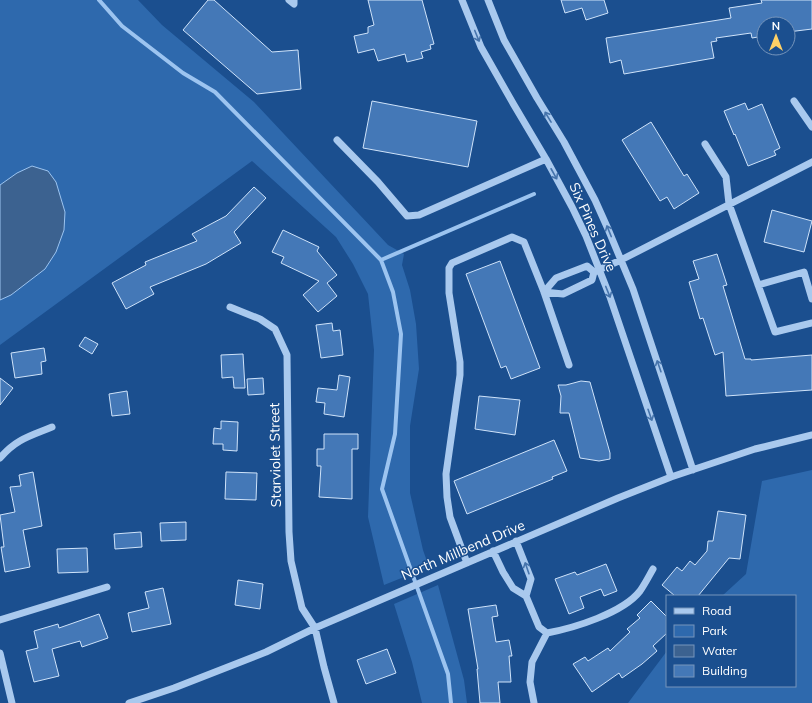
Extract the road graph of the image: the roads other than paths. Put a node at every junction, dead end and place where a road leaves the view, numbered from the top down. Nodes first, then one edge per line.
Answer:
1 (289, 0) edge
2 (294, 0) edge
3 (462, 0) edge
4 (488, 0) edge
5 (794, 101) dead end
6 (812, 127) edge
7 (337, 140) dead end
8 (705, 144) dead end
9 (546, 159) junction
10 (812, 162) edge
11 (730, 204) junction
12 (621, 260) junction
13 (596, 271) junction
14 (758, 285) junction
15 (544, 292) junction
16 (812, 299) edge
17 (230, 307) dead end
18 (812, 323) edge
19 (569, 365) dead end
20 (52, 427) dead end
21 (812, 435) edge
22 (0, 458) edge
23 (693, 470) junction
24 (670, 477) junction
25 (516, 541) junction
26 (493, 551) junction
27 (467, 563) junction
28 (653, 570) dead end
29 (107, 587) dead end
30 (526, 596) junction
31 (0, 620) edge
32 (315, 628) junction
33 (547, 633) junction
34 (0, 653) edge
35 (12, 703) edge
36 (129, 703) edge
37 (334, 703) edge
38 (534, 703) edge

1 - 2 street
3 -> 9 street, Six Pines Drive
12 -> 4 street, Six Pines Drive
5 - 6 street
7 - 9 street
8 - 11 street
9 -> 13 street, Six Pines Drive
10 - 11 street
11 - 12 street
11 - 14 street
12 - 13 street
23 -> 12 street, Six Pines Drive
13 - 15 street
13 - 15 street
13 -> 24 street, Six Pines Drive
14 - 16 street
14 - 18 street
15 - 19 street
15 - 27 street
17 - 32 street, Starviolet Street
20 - 22 street
21 - 23 street, North Millbend Drive
23 - 24 street, North Millbend Drive
24 - 25 street, North Millbend Drive
25 - 26 street, North Millbend Drive
30 -> 25 street
26 - 27 street, North Millbend Drive
26 - 30 street
27 - 32 street, North Millbend Drive
28 - 33 street
29 - 31 street
30 - 33 street
32 - 36 street, North Millbend Drive
32 - 37 street
33 - 38 street
34 - 35 street

